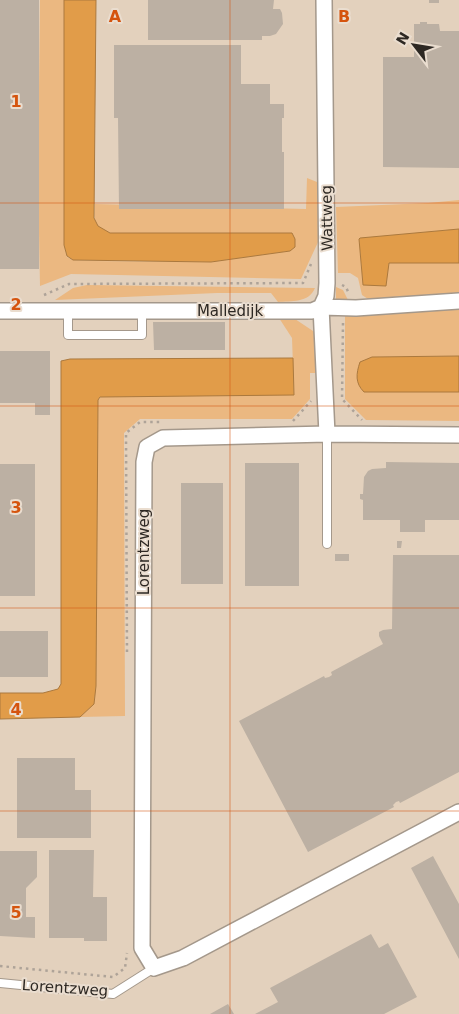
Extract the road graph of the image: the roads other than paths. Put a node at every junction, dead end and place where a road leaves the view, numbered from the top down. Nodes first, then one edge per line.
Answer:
1 (324, 0) edge
2 (459, 301) edge
3 (321, 307) junction
4 (0, 311) edge
5 (68, 311) junction
6 (142, 311) junction
7 (327, 434) junction
8 (459, 435) edge
9 (327, 544) dead end
10 (459, 812) edge
11 (154, 968) junction
12 (0, 983) edge

1 - 3 street, Wattweg
2 - 3 street, Malledijk
3 - 6 street, Malledijk
3 - 7 street, Wattweg
4 - 5 street, Malledijk
5 - 6 street, Malledijk
5 - 6 lane
7 - 8 street, Lorentzweg
7 - 9 lane
7 - 11 street, Lorentzweg
10 - 11 street, Lorentzweg
11 - 12 lane, Lorentzweg

